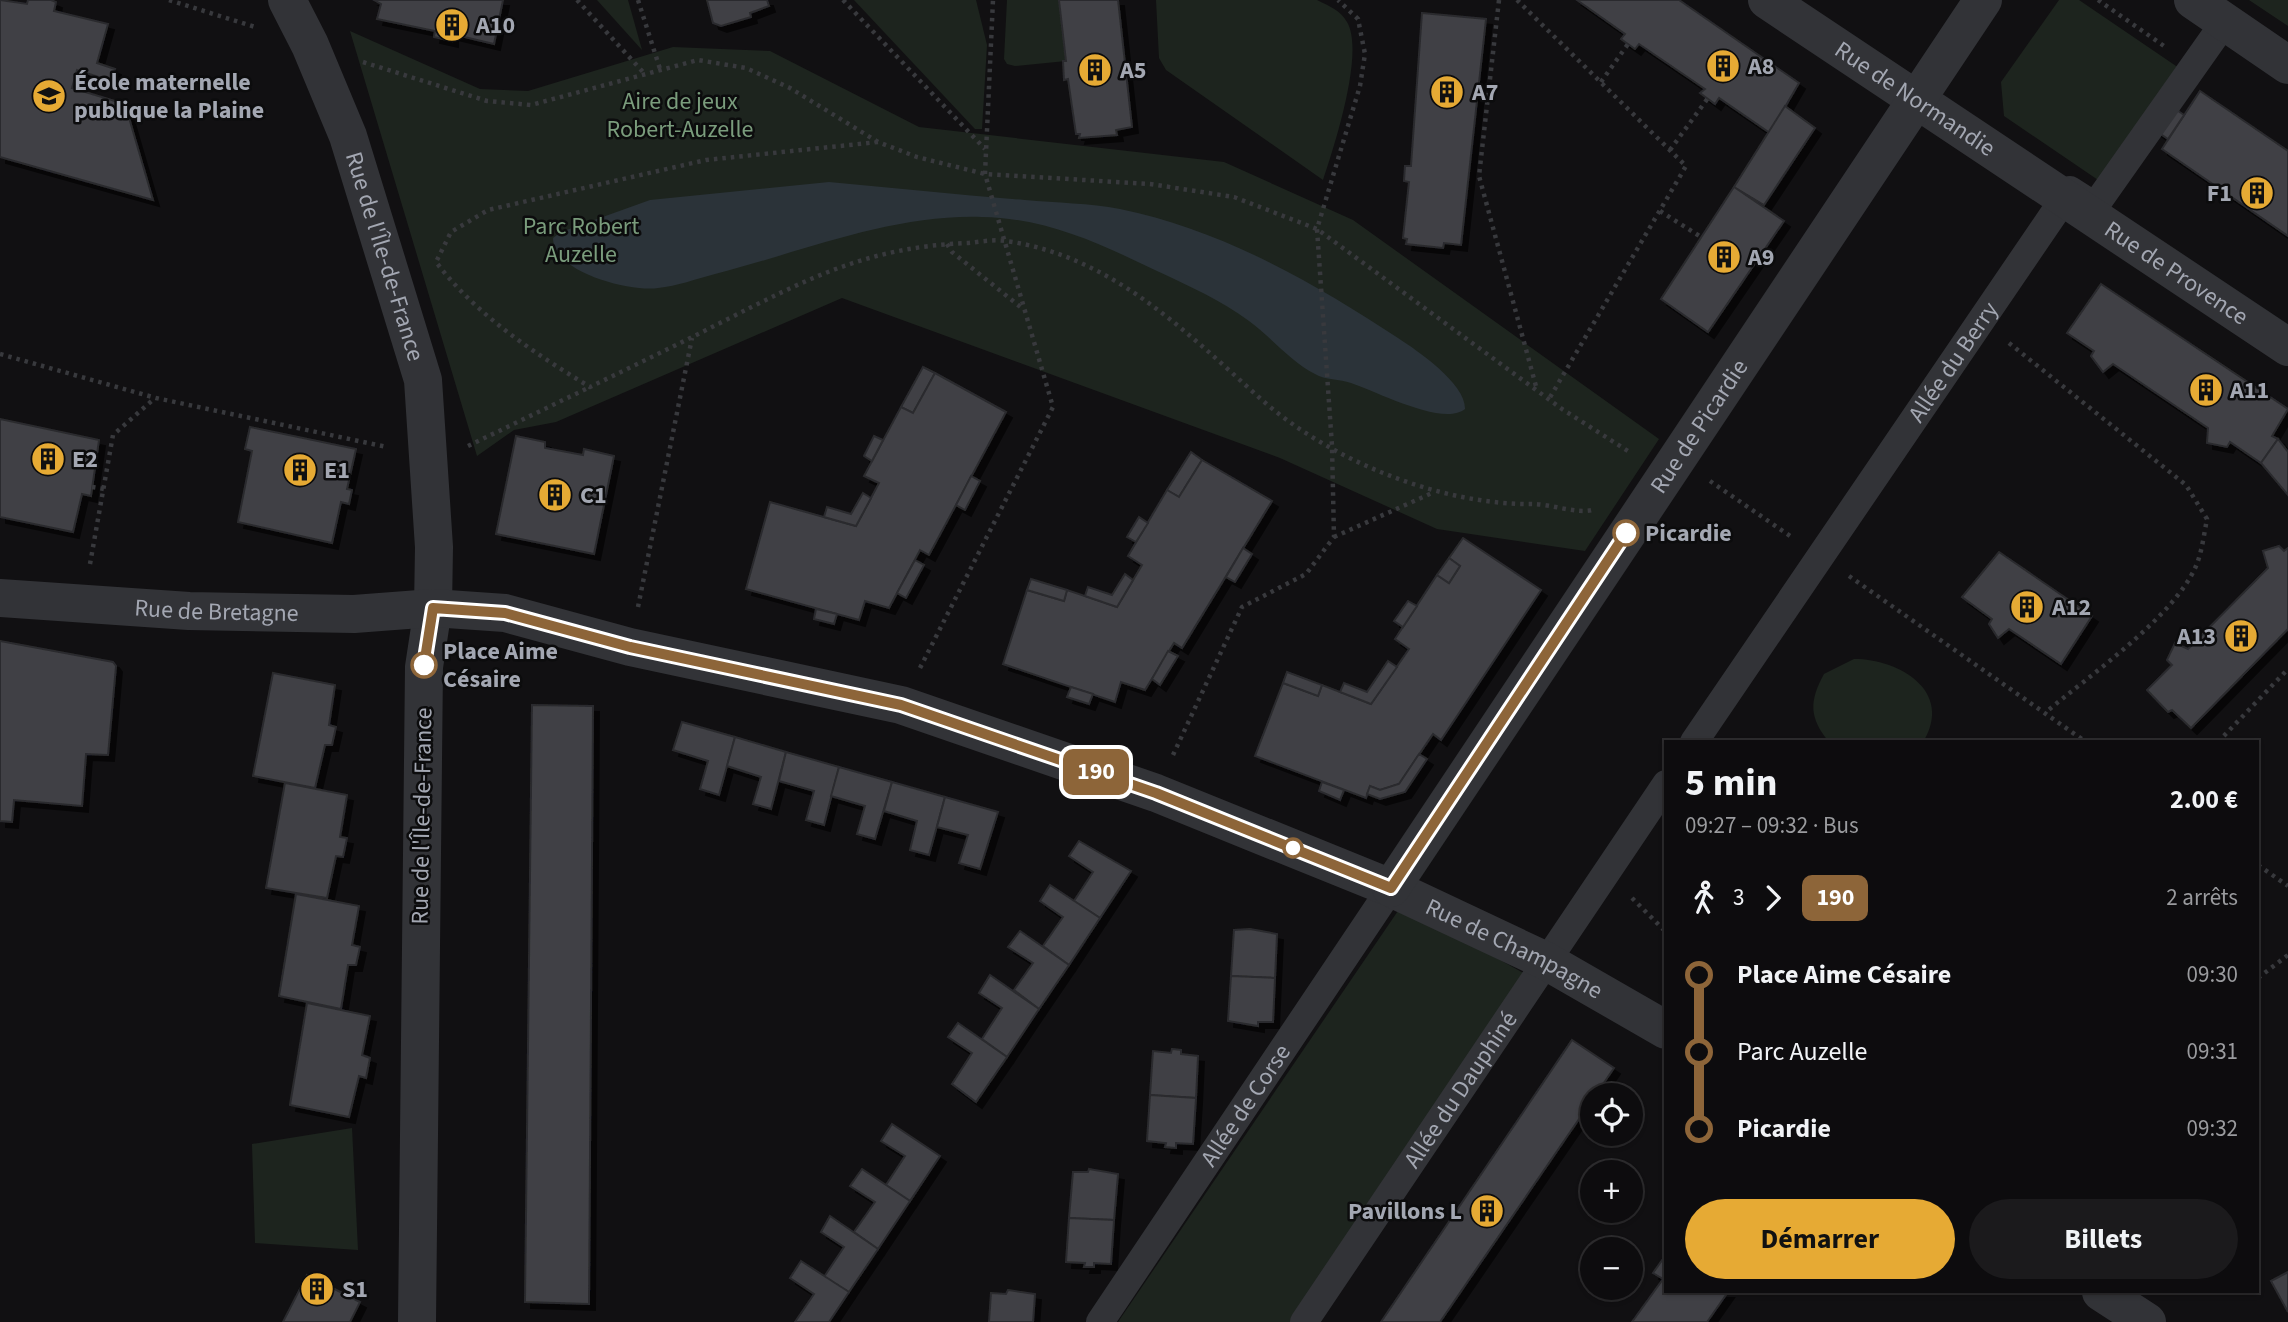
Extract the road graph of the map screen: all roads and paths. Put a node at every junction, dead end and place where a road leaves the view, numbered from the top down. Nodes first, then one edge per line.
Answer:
1 (169, 0) edge
2 (287, 0) edge
3 (578, 0) edge
4 (638, 0) edge
5 (843, 0) edge
6 (993, 0) edge
7 (1338, 0) edge
8 (1499, 0) edge
9 (1517, 0) edge
10 (1768, 0) edge
11 (1983, 0) edge
12 (2098, 0) edge
13 (2193, 0) edge
14 (2224, 23) junction
15 (1628, 44) dead end
16 (310, 45) junction
17 (2288, 65) edge
18 (2193, 66) junction
19 (660, 68) junction
20 (643, 72) junction
21 (1601, 82) junction
22 (1708, 98) dead end
23 (1916, 100) junction
24 (878, 142) junction
25 (986, 149) junction
26 (1670, 150) junction
27 (985, 174) junction
28 (2064, 198) junction
29 (1660, 211) junction
30 (1317, 229) junction
31 (1701, 237) dead end
32 (1005, 241) junction
33 (947, 243) junction
34 (1023, 309) junction
35 (1981, 320) junction
36 (692, 337) junction
37 (2288, 347) edge
38 (0, 354) edge
39 (590, 387) junction
40 (1538, 391) junction
41 (156, 398) junction
42 (1549, 399) junction
43 (1332, 446) junction
44 (428, 460) junction
45 (1675, 460) junction
46 (92, 487) dead end
47 (104, 489) junction
48 (1434, 492) junction
49 (1590, 512) dead end
50 (1334, 537) junction
51 (1819, 556) junction
52 (0, 598) edge
53 (83, 603) junction
54 (433, 608) junction
55 (630, 647) junction
56 (2288, 669) edge
57 (901, 705) junction
58 (2046, 712) junction
59 (1695, 740) edge
60 (2083, 740) edge
61 (2220, 740) edge
62 (1664, 787) edge
63 (1156, 793) junction
64 (2259, 866) edge
65 (1606, 872) junction
66 (2288, 886) edge
67 (1391, 888) junction
68 (1664, 930) edge
69 (2288, 955) edge
70 (1546, 961) junction
71 (2259, 977) edge
72 (1664, 1029) edge
73 (2103, 1293) edge
74 (417, 1322) edge
75 (1100, 1322) edge
76 (1304, 1322) edge
77 (2147, 1322) edge

1 - 16 path
2 - 16 street, Rue de l'Île-de-France
3 - 20 path
4 - 19 path
5 - 25 path
6 - 25 path
7 - 30 path
8 - 40 path
9 - 21 path
10 - 23 street, Rue de Normandie
11 - 23 street, Rue de Picardie
12 - 18 path
13 - 14 street
14 - 17 street
14 - 18 street
15 - 21 path
16 - 20 path
16 - 44 street, Rue de l'Île-de-France
18 - 28 street
19 - 20 path
19 - 24 path
21 - 26 path
22 - 26 path
23 - 28 street, Rue de Normandie
23 - 45 street, Rue de Picardie
24 - 27 path
24 - 39 path
25 - 27 path
26 - 29 path
27 - 30 path
27 - 32 path
28 - 35 street, Allée du Berry
28 - 37 street, Rue de Provence
29 - 31 path
29 - 42 path
30 - 40 path
30 - 43 path
32 - 33 path
32 - 34 path
32 - 43 path
33 - 34 path
33 - 36 path
34 - 57 path
35 - 51 street, Allée du Berry
35 - 58 path
36 - 39 path
36 - 55 path
38 - 41 path
39 - 44 path
40 - 42 path
41 - 44 path
41 - 47 path
42 - 45 path
43 - 48 path
43 - 50 path
44 - 54 street, Rue de l'Île-de-France
45 - 51 path
45 - 67 street, Rue de Picardie
46 - 47 path
47 - 53 path
48 - 49 path
48 - 50 path
50 - 63 path
51 - 58 path
51 - 59 street, Allée du Berry
52 - 53 street, Rue de Bretagne
53 - 54 street, Rue de Bretagne
54 - 55 street, Rue de Champagne
54 - 74 street, Rue de l'Île-de-France
55 - 57 street, Rue de Champagne
56 - 61 path
57 - 63 street, Rue de Champagne
58 - 60 path
62 - 65 street
63 - 67 street, Rue de Champagne
64 - 66 path
65 - 68 path
65 - 70 street
67 - 70 street, Rue de Champagne
67 - 75 street, Allée de Corse
69 - 71 path
70 - 72 street, Rue de Champagne
70 - 76 street, Allée du Dauphiné
73 - 77 street

